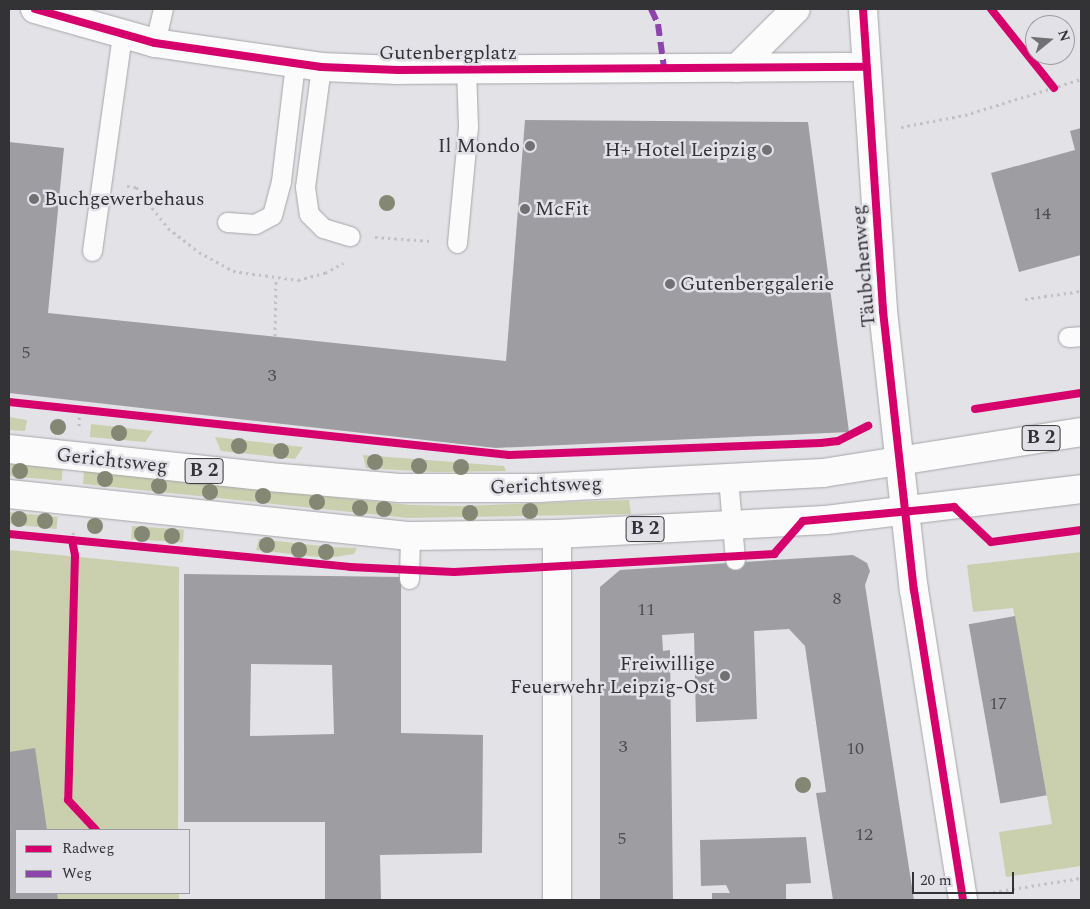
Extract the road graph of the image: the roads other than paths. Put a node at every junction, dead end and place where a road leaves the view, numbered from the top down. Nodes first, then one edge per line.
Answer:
1 (36, 9) edge
2 (163, 9) edge
3 (796, 9) edge
4 (863, 9) edge
5 (122, 34) junction
6 (155, 43) junction
7 (308, 65) junction
8 (866, 67) junction
9 (737, 68) junction
10 (466, 69) junction
11 (227, 222) dead end
12 (350, 236) dead end
13 (457, 243) dead end
14 (92, 251) dead end
15 (1081, 432) edge
16 (9, 449) edge
17 (901, 462) junction
18 (728, 478) junction
19 (1081, 489) edge
20 (9, 494) edge
21 (906, 512) junction
22 (734, 525) junction
23 (557, 534) junction
24 (410, 536) junction
25 (735, 560) dead end
26 (409, 579) dead end
27 (557, 900) edge
28 (963, 900) edge

1 - 5 street, Gutenbergplatz
2 - 6 lane
3 - 9 street
4 - 8 street, Täubchenweg
5 - 6 street, Gutenbergplatz
5 - 14 lane
6 - 7 street, Gutenbergplatz
7 - 10 street, Gutenbergplatz
7 - 11 lane
7 - 12 lane
8 - 9 street, Gutenbergplatz
8 - 17 street, Täubchenweg
9 - 10 street, Gutenbergplatz
10 - 13 lane
15 - 17 street, Gerichtsweg / B 2
16 - 18 street, Gerichtsweg / B 2
17 - 18 street, Gerichtsweg / B 2
17 - 21 street, Täubchenweg
18 - 22 lane
19 - 21 street, B 2
20 - 24 street, B 2
21 - 22 street, B 2
21 - 28 street, Täubchenweg
22 - 23 street, B 2
22 - 25 lane
23 - 24 street, B 2
23 - 27 street
24 - 26 lane

